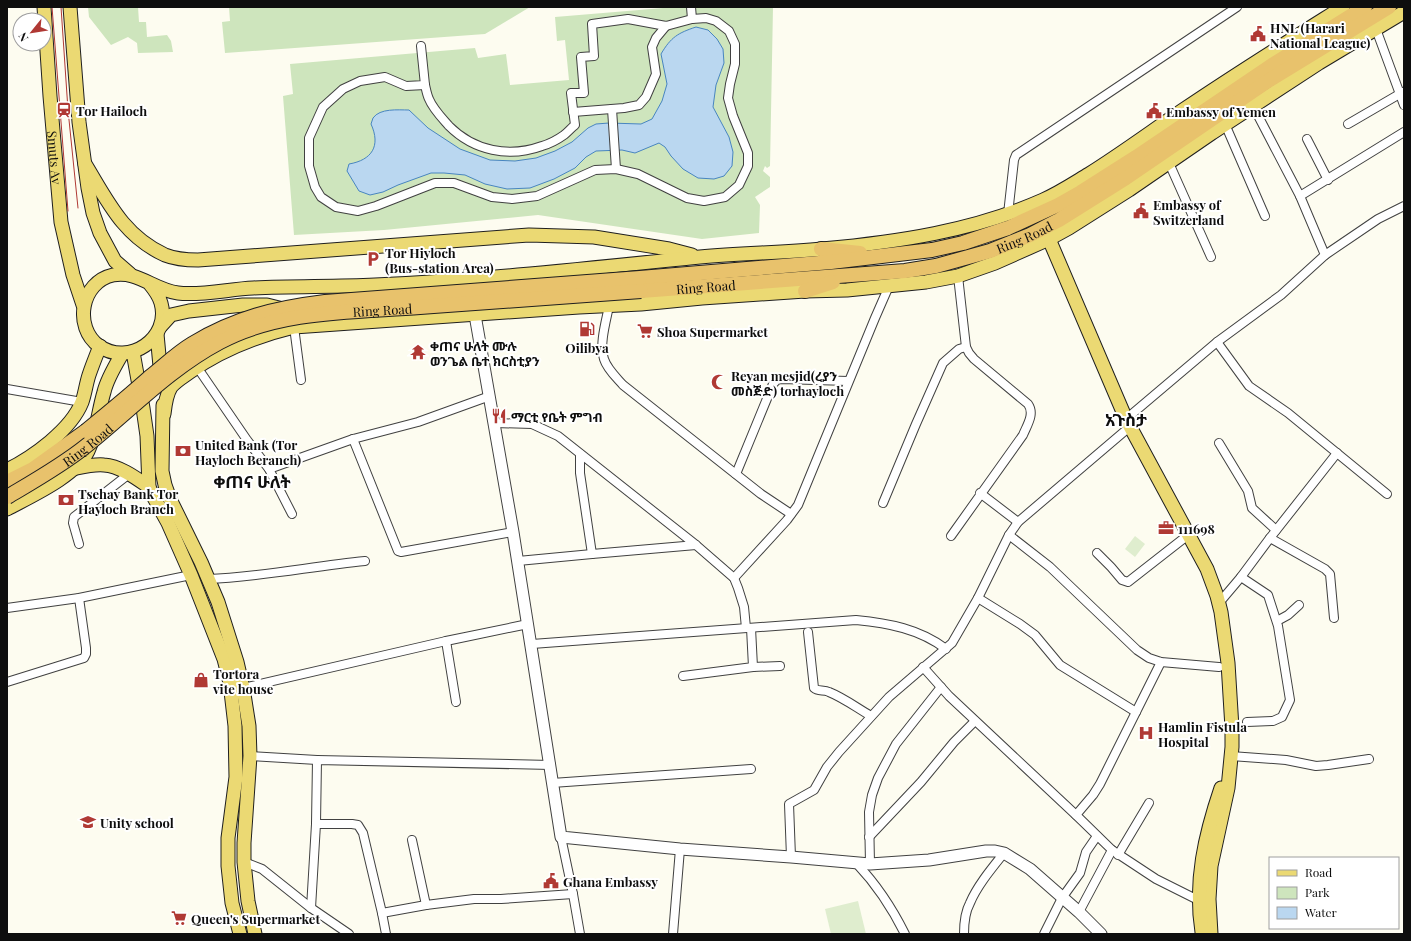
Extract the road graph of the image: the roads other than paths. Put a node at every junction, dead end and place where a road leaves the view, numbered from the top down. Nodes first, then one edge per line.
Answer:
1 (44, 7) edge
2 (70, 7) edge
3 (691, 7) edge
4 (1237, 7) edge
5 (1343, 7) edge
6 (1365, 7) edge
7 (1389, 7) edge
8 (1404, 12) edge
9 (692, 19) junction
10 (666, 26) junction
11 (1376, 29) junction
12 (421, 46) dead end
13 (425, 85) junction
14 (1402, 93) edge
15 (1404, 105) edge
16 (1253, 106) junction
17 (612, 109) junction
18 (573, 112) junction
19 (1225, 124) junction
20 (1348, 124) dead end
21 (1404, 132) edge
22 (1307, 139) dead end
23 (1169, 162) junction
24 (85, 164) junction
25 (616, 169) junction
26 (1328, 180) junction
27 (1300, 196) junction
28 (1404, 206) edge
29 (1008, 214) junction
30 (1266, 216) dead end
31 (1047, 239) junction
32 (821, 249) junction
33 (1325, 255) junction
34 (878, 256) junction
35 (703, 257) junction
36 (1211, 257) dead end
37 (130, 274) junction
38 (855, 276) junction
39 (958, 276) junction
40 (149, 284) junction
41 (641, 284) junction
42 (889, 286) junction
43 (805, 291) junction
44 (84, 305) junction
45 (609, 306) junction
46 (474, 315) junction
47 (327, 325) junction
48 (294, 327) junction
49 (159, 330) junction
50 (1217, 342) junction
51 (100, 346) junction
52 (966, 347) junction
53 (127, 353) junction
54 (197, 367) junction
55 (301, 380) dead end
56 (848, 381) junction
57 (7, 389) edge
58 (490, 396) junction
59 (82, 402) junction
60 (164, 414) junction
61 (495, 423) junction
62 (1126, 425) junction
63 (353, 439) junction
64 (1219, 443) dead end
65 (1337, 453) junction
66 (580, 454) junction
67 (72, 469) junction
68 (269, 469) junction
69 (7, 470) edge
70 (129, 474) junction
71 (736, 474) junction
72 (7, 482) edge
73 (149, 487) junction
74 (980, 493) junction
75 (1387, 494) dead end
76 (7, 497) edge
77 (883, 503) dead end
78 (7, 509) edge
79 (292, 514) dead end
80 (791, 514) junction
81 (1018, 522) junction
82 (1276, 530) junction
83 (513, 532) junction
84 (951, 536) dead end
85 (1009, 536) junction
86 (1270, 538) junction
87 (1183, 539) junction
88 (79, 544) dead end
89 (696, 545) junction
90 (1097, 553) dead end
91 (592, 554) junction
92 (365, 560) dead end
93 (518, 561) junction
94 (191, 574) junction
95 (1241, 577) junction
96 (734, 578) junction
97 (208, 580) junction
98 (79, 598) junction
99 (978, 598) junction
100 (1219, 603) junction
101 (1299, 605) dead end
102 (7, 608) edge
103 (1334, 618) dead end
104 (1277, 621) junction
105 (225, 622) junction
106 (528, 624) junction
107 (212, 626) junction
108 (749, 628) junction
109 (808, 632) dead end
110 (446, 641) junction
111 (532, 644) junction
112 (946, 649) junction
113 (1161, 662) junction
114 (780, 666) dead end
115 (753, 667) junction
116 (923, 667) junction
117 (1219, 667) junction
118 (683, 676) dead end
119 (7, 682) edge
120 (941, 687) junction
121 (243, 688) junction
122 (456, 702) dead end
123 (1136, 712) junction
124 (871, 716) junction
125 (975, 721) junction
126 (1247, 722) dead end
127 (250, 756) junction
128 (1231, 756) junction
129 (1369, 759) dead end
130 (317, 760) junction
131 (551, 765) junction
132 (751, 769) dead end
133 (552, 783) junction
134 (1150, 803) dead end
135 (1076, 815) junction
136 (316, 824) junction
137 (1097, 836) junction
138 (561, 837) junction
139 (869, 837) junction
140 (412, 840) dead end
141 (680, 849) junction
142 (1115, 853) junction
143 (1004, 854) junction
144 (791, 857) junction
145 (244, 862) junction
146 (857, 864) junction
147 (870, 864) junction
148 (573, 894) junction
149 (1062, 898) junction
150 (1204, 900) junction
151 (426, 905) junction
152 (311, 908) junction
153 (1079, 912) junction
154 (382, 913) junction
155 (240, 934) edge
156 (255, 934) edge
157 (349, 934) edge
158 (386, 934) edge
159 (580, 934) edge
160 (673, 934) edge
161 (905, 934) edge
162 (964, 934) edge
163 (1044, 934) edge
164 (1101, 934) edge
165 (1202, 934) edge
166 (1211, 934) edge

1 - 44 main road, Smuts Av
2 - 24 main road
3 - 9 street
4 - 29 street
5 - 29 main road
6 - 34 highway, Ring Road
7 - 38 highway, Ring Road
8 - 11 main road
9 - 10 street
9 - 25 street
10 - 17 street
10 - 18 street
11 - 14 street
11 - 16 main road
12 - 13 street
13 - 18 street
13 - 25 street
14 - 15 street
14 - 20 street
16 - 19 main road
16 - 27 street
17 - 18 street
17 - 25 street
19 - 23 main road
19 - 30 street
21 - 26 street
22 - 26 street
23 - 31 main road
23 - 36 street
24 - 35 main road
24 - 37 main road
26 - 27 street
27 - 33 street
28 - 33 street
29 - 32 main road
31 - 39 main road
31 - 62 main road
32 - 34 highway
32 - 35 main road
33 - 50 street
34 - 41 highway
35 - 40 main road
37 - 40 main road
37 - 44 main road
38 - 41 highway, Ring Road
38 - 43 highway
39 - 42 main road
39 - 52 street
40 - 49 main road
41 - 72 highway, Ring Road, bridge
41 - 76 highway, Ring Road, bridge
42 - 43 main road
42 - 56 street
43 - 45 main road
44 - 51 main road
45 - 46 main road
45 - 71 street
46 - 47 main road
46 - 58 street
47 - 48 main road
47 - 49 main road
48 - 54 main road
48 - 55 street
49 - 53 main road
49 - 60 main road
50 - 62 street
50 - 65 street
51 - 53 main road
51 - 59 main road
52 - 74 street
52 - 77 street
53 - 67 main road
53 - 73 main road
54 - 60 main road
54 - 68 street
56 - 71 street
56 - 80 street
57 - 59 street
58 - 61 street
58 - 63 street
59 - 69 main road
60 - 97 main road
61 - 66 street
61 - 83 street
62 - 81 street
62 - 87 main road
62 - 100 main road
63 - 68 street
63 - 83 street
64 - 82 street
65 - 75 street
65 - 82 street
66 - 89 street
66 - 91 street
67 - 70 main road
67 - 78 main road
68 - 79 street
70 - 73 main road
70 - 88 street
71 - 80 street
73 - 94 main road
74 - 81 street
74 - 84 street
80 - 96 street
81 - 85 street
82 - 86 street
83 - 93 street
85 - 99 street
85 - 113 street
86 - 95 street
86 - 103 street
87 - 90 street
87 - 117 main road
89 - 91 street
89 - 96 street
91 - 93 street
92 - 97 street
93 - 106 street
94 - 98 street
94 - 107 main road
95 - 100 street
95 - 104 street
96 - 108 street
97 - 105 main road
98 - 102 street
98 - 119 street
99 - 112 street
99 - 123 street
100 - 128 main road
101 - 104 street
104 - 126 street
105 - 107 main road
105 - 121 main road
106 - 110 street
106 - 111 street
107 - 155 main road
108 - 111 street
108 - 112 street
108 - 115 street
109 - 124 street
110 - 121 street
110 - 122 street
111 - 131 street
112 - 116 street
113 - 117 street
113 - 123 street
114 - 115 street
115 - 118 street
116 - 120 street
116 - 124 street
117 - 150 main road
120 - 125 street
120 - 139 street
121 - 127 main road
123 - 135 street
124 - 144 street
125 - 135 street
125 - 139 street
127 - 130 street
127 - 145 main road
128 - 129 street
128 - 150 main road
130 - 131 street
130 - 136 street
131 - 133 street
132 - 133 street
133 - 138 street
134 - 142 street
135 - 137 street
136 - 152 street
136 - 154 street
137 - 142 street
137 - 149 street
138 - 141 street
138 - 148 street
139 - 147 street
140 - 151 street
141 - 144 street
141 - 160 street
142 - 150 street
142 - 153 street
143 - 147 street
143 - 149 street
143 - 162 street
144 - 146 street
145 - 152 street
145 - 156 main road
146 - 147 street
146 - 161 street
148 - 151 street
148 - 159 street
149 - 153 street
149 - 163 street
150 - 165 main road
150 - 166 main road
151 - 154 street
152 - 157 street
153 - 164 street
154 - 158 street

